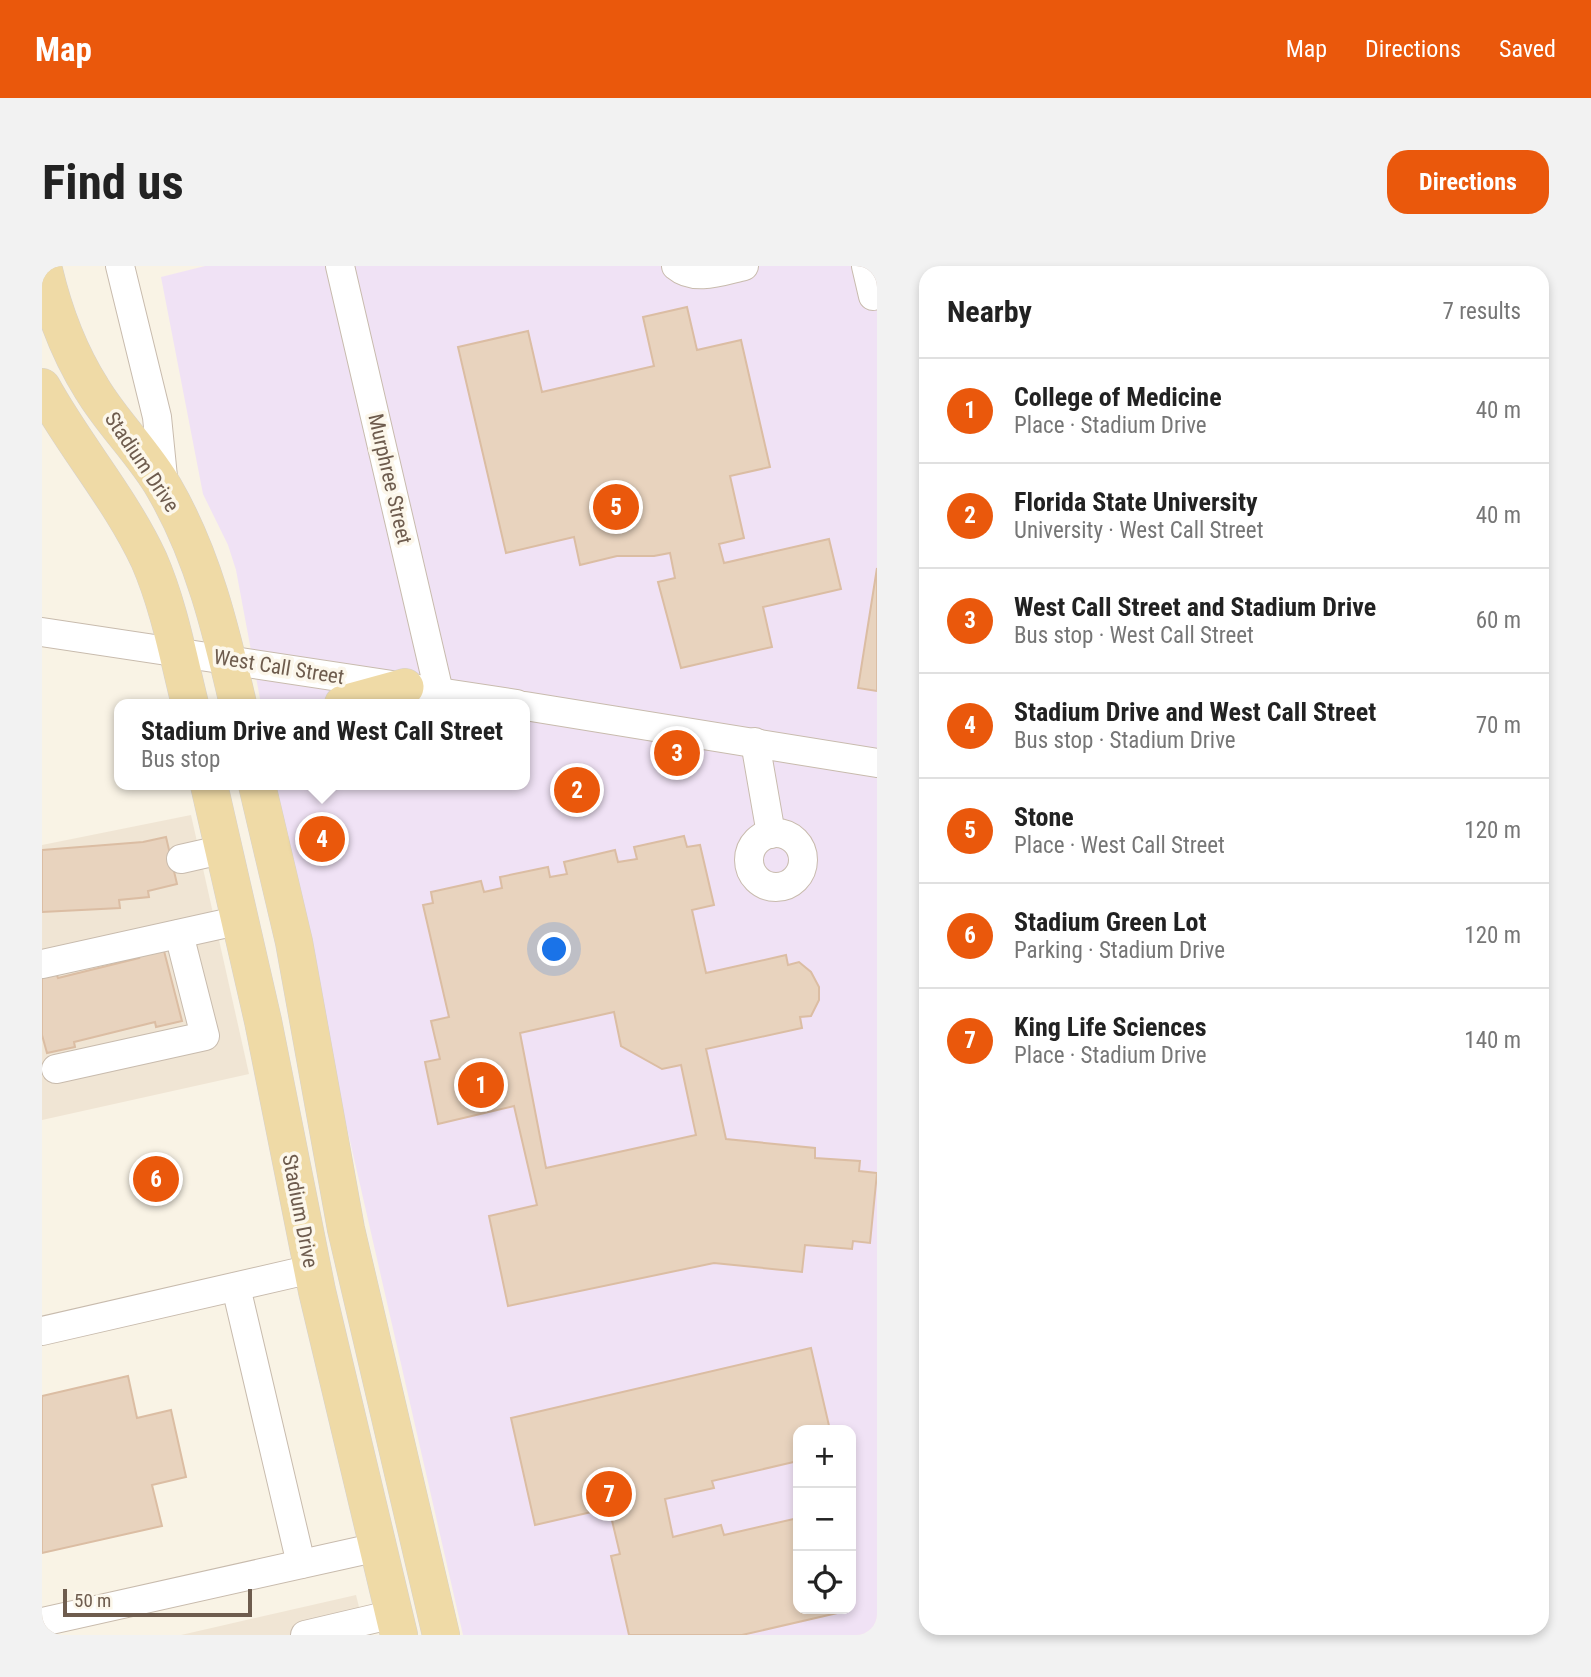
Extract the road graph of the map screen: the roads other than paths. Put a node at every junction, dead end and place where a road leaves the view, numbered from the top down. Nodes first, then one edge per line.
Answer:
1 (43, 266) edge
2 (120, 266) edge
3 (340, 266) edge
4 (676, 266) edge
5 (744, 266) edge
6 (866, 266) edge
7 (877, 295) edge
8 (42, 387) edge
9 (164, 487) junction
10 (42, 632) edge
11 (178, 652) junction
12 (228, 659) junction
13 (422, 690) junction
14 (189, 699) edge
15 (237, 699) edge
16 (371, 699) edge
17 (483, 699) edge
18 (530, 707) edge
19 (755, 742) junction
20 (877, 763) edge
21 (210, 790) edge
22 (265, 796) edge
23 (771, 834) dead end
24 (225, 849) junction
25 (181, 859) dead end
26 (241, 920) junction
27 (179, 933) junction
28 (42, 964) edge
29 (56, 1069) dead end
30 (312, 1269) junction
31 (236, 1287) junction
32 (42, 1331) edge
33 (378, 1547) junction
34 (302, 1564) junction
35 (42, 1622) edge
36 (397, 1625) edge
37 (305, 1635) edge
38 (441, 1635) edge

1 - 9 main road, Stadium Drive
2 - 9 street
3 - 13 street, Murphree Street
4 - 5 street
6 - 7 street
8 - 11 main road, Stadium Drive
9 - 12 main road, Stadium Drive
10 - 11 street, West Call Street
11 - 12 street, West Call Street
11 - 14 main road, Stadium Drive
12 - 13 street, West Call Street
12 - 15 main road, Stadium Drive
13 - 16 main road
13 - 17 street, West Call Street
18 - 19 street
19 - 20 street
19 - 23 street
21 - 24 main road, Stadium Drive
22 - 38 main road, Stadium Drive
24 - 25 street
24 - 26 main road, Stadium Drive
26 - 27 street
26 - 30 main road, Stadium Drive
27 - 28 street
27 - 29 street
30 - 31 street
30 - 33 main road, Stadium Drive
31 - 32 street
31 - 34 street
33 - 34 street
33 - 36 main road, Stadium Drive
34 - 35 street
36 - 37 street

